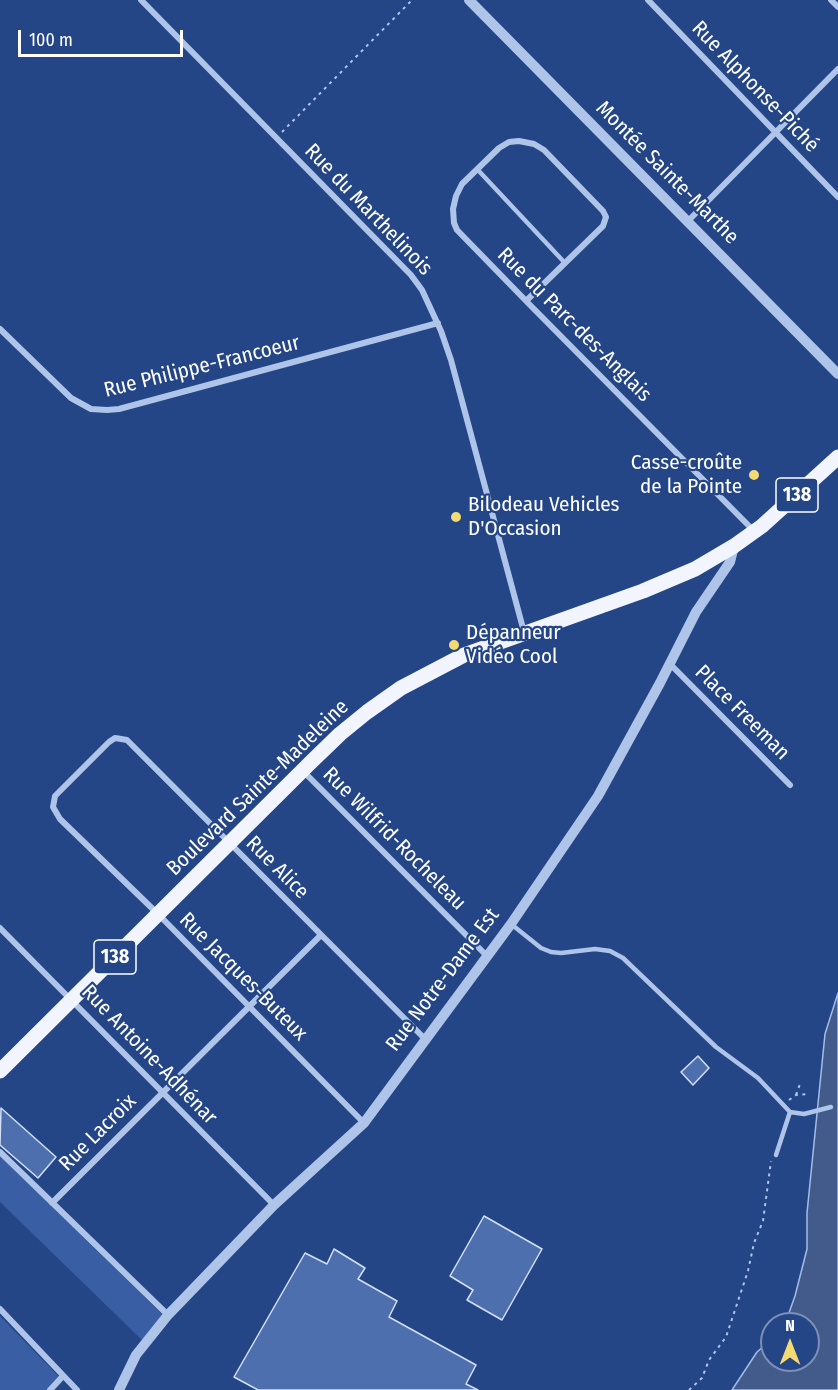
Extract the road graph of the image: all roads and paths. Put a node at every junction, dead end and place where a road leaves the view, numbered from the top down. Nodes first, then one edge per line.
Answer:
1 (141, 0) edge
2 (412, 0) edge
3 (469, 0) edge
4 (648, 0) edge
5 (831, 0) edge
6 (838, 7) edge
7 (838, 70) edge
8 (776, 131) junction
9 (276, 138) junction
10 (477, 169) junction
11 (838, 197) edge
12 (688, 221) junction
13 (566, 263) junction
14 (526, 301) junction
15 (438, 323) junction
16 (0, 329) edge
17 (838, 374) edge
18 (838, 457) edge
19 (755, 531) junction
20 (734, 546) junction
21 (524, 632) junction
22 (670, 664) junction
23 (302, 771) junction
24 (790, 785) dead end
25 (53, 801) joint
26 (229, 843) junction
27 (158, 914) junction
28 (512, 924) junction
29 (0, 928) edge
30 (321, 935) junction
31 (488, 956) junction
32 (72, 1000) junction
33 (250, 1007) junction
34 (425, 1039) junction
35 (0, 1071) edge
36 (800, 1084) dead end
37 (162, 1094) junction
38 (808, 1094) dead end
39 (831, 1107) dead end
40 (790, 1112) junction
41 (364, 1124) junction
42 (0, 1152) edge
43 (777, 1153) joint
44 (52, 1203) junction
45 (274, 1205) junction
46 (0, 1309) edge
47 (168, 1315) junction
48 (63, 1376) junction
49 (50, 1390) edge
50 (77, 1390) edge
51 (119, 1390) edge
52 (690, 1390) edge

1 - 9 street, Rue du Marthelinois
2 - 9 path
3 - 12 street, Montée Sainte-Marthe
4 - 8 street, Rue Alphonse-Piché
5 - 6 street
7 - 8 street
8 - 11 street, Rue Alphonse-Piché
8 - 12 street
9 - 15 street, Rue du Marthelinois
10 - 13 lane
10 - 13 street, Rue du Parc-des-Anglais
10 - 14 street, Rue du Parc-des-Anglais
12 - 17 street, Montée Sainte-Marthe
13 - 14 street
14 - 19 street, Rue du Parc-des-Anglais
15 - 16 street, Rue Philippe-Francoeur
15 - 21 street, Rue du Marthelinois
18 - 19 main road, 138
19 - 20 main road, Boulevard Sainte-Madeleine / 138
20 - 21 main road, Boulevard Sainte-Madeleine / 138
20 - 22 street, Rue Notre-Dame Est
21 - 23 main road, Boulevard Sainte-Madeleine / 138
22 - 24 street, Place Freeman
22 - 28 street, Rue Notre-Dame Est
23 - 26 main road, Boulevard Sainte-Madeleine / 138
23 - 31 street, Rue Wilfrid-Rocheleau
25 - 26 street, Rue Alice
25 - 27 street, Rue Jacques-Buteux
26 - 27 main road, Boulevard Sainte-Madeleine / 138
26 - 30 street, Rue Alice
27 - 32 main road, Boulevard Sainte-Madeleine / 138
27 - 33 street, Rue Jacques-Buteux
28 - 31 street, Rue Notre-Dame Est
28 - 40 lane
29 - 32 street, Rue Antoine-Adhénar
30 - 33 street, Rue Lacroix
30 - 34 street, Rue Alice
31 - 34 street, Rue Notre-Dame Est
32 - 35 main road, Boulevard Sainte-Madeleine / 138
32 - 37 street, Rue Antoine-Adhénar
33 - 37 street, Rue Lacroix
33 - 41 street, Rue Jacques-Buteux
34 - 41 street, Rue Notre-Dame Est
36 - 38 path
37 - 44 street, Rue Lacroix
37 - 45 street, Rue Antoine-Adhénar
39 - 40 lane
40 - 43 lane
41 - 45 street, Rue Notre-Dame Est
42 - 44 street
43 - 52 path
44 - 47 street
45 - 47 street, Rue Notre-Dame Est
46 - 48 street
47 - 51 street, Rue Notre-Dame Est
48 - 49 street
48 - 50 street

